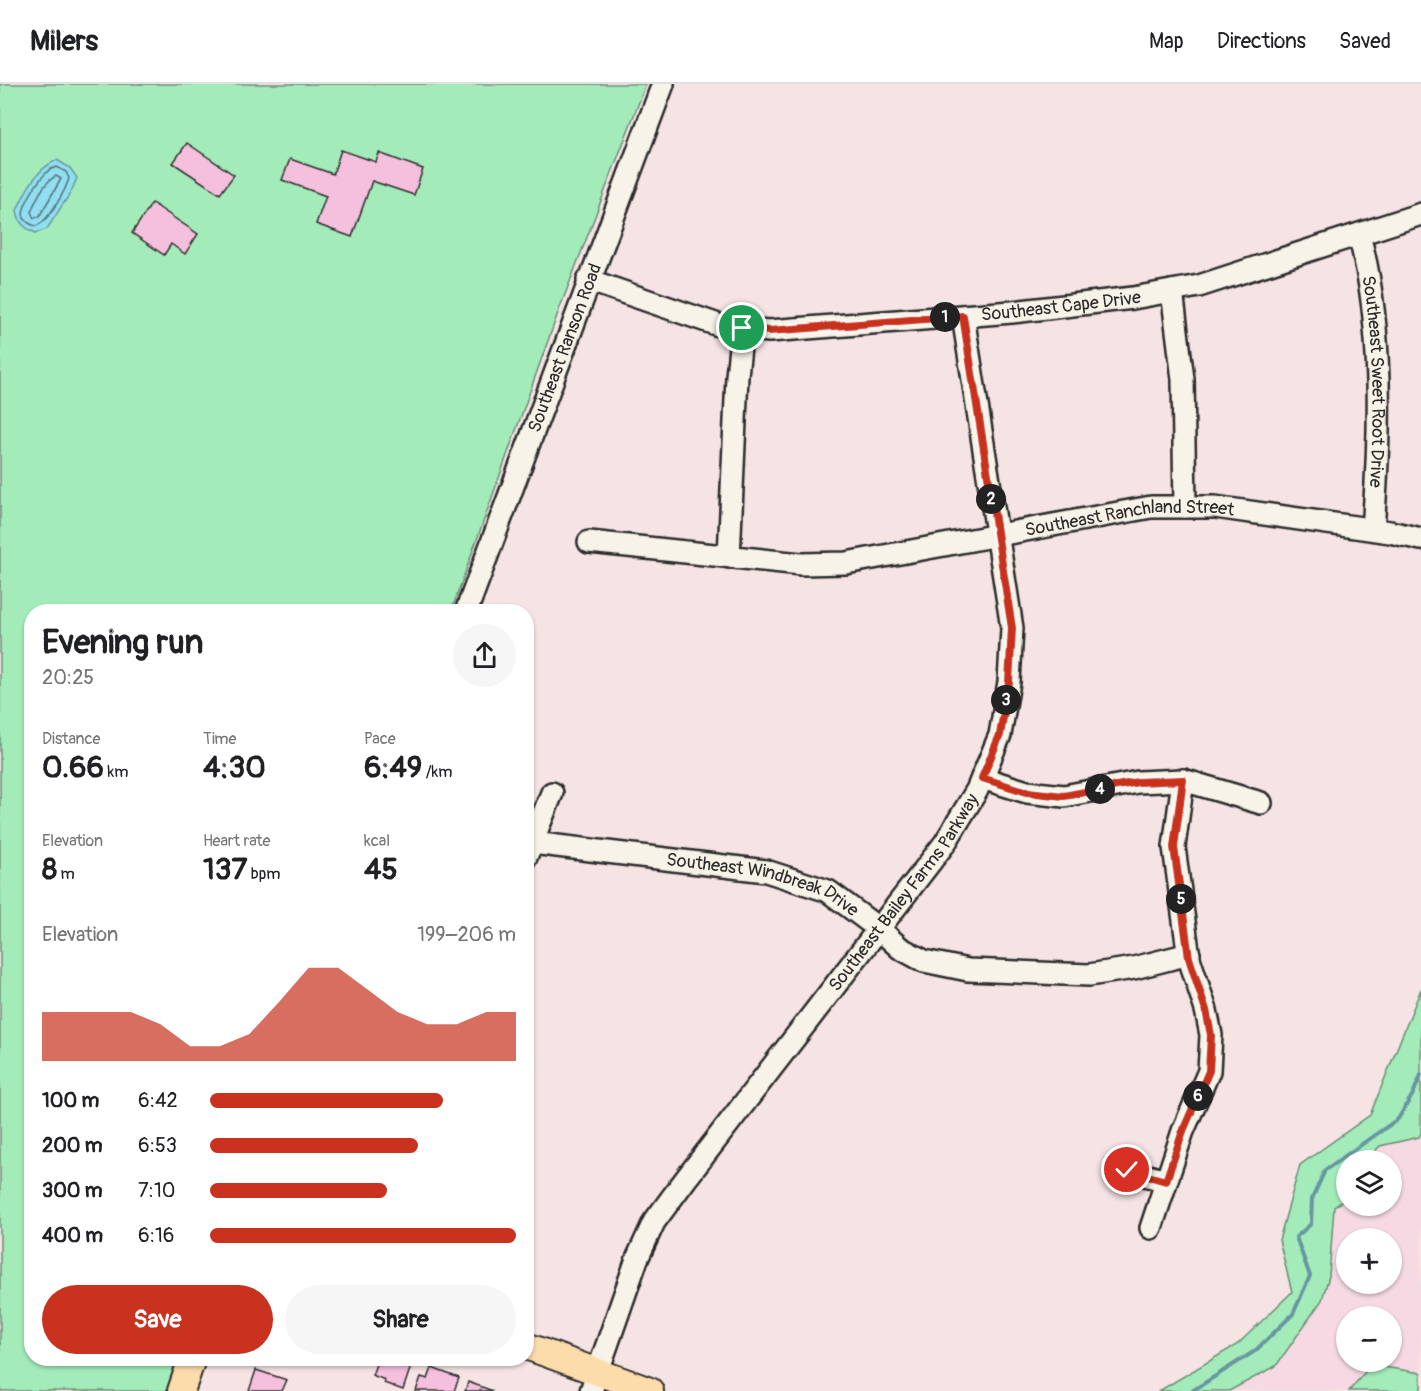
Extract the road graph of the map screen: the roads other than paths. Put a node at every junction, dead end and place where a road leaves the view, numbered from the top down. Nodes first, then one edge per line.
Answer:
1 (663, 84) edge
2 (1421, 214) edge
3 (1359, 235) junction
4 (588, 280) junction
5 (1172, 291) junction
6 (963, 316) junction
7 (742, 328) junction
8 (1185, 507) junction
9 (1372, 529) junction
10 (997, 536) junction
11 (1421, 539) edge
12 (589, 542) dead end
13 (729, 556) junction
14 (469, 604) edge
15 (982, 778) junction
16 (1183, 780) junction
17 (552, 793) dead end
18 (1261, 803) dead end
19 (534, 838) edge
20 (534, 850) edge
21 (879, 929) junction
22 (1189, 954) junction
23 (1127, 1170) dead end
24 (1166, 1181) junction
25 (1151, 1228) dead end
26 (534, 1350) edge
27 (190, 1366) edge
28 (594, 1381) edge
29 (181, 1391) edge
30 (650, 1391) edge

1 - 4 street, Southeast Ranson Road
2 - 3 street, Southeast Cape Drive
3 - 5 street, Southeast Cape Drive
3 - 9 street, Southeast Sweet Root Drive
4 - 7 street, Southeast Cape Drive
4 - 14 street, Southeast Ranson Road
5 - 6 street, Southeast Cape Drive
5 - 8 street
6 - 7 street, Southeast Cape Drive
6 - 10 street, Southeast Bailey Farms Parkway
7 - 13 street
8 - 9 street, Southeast Ranchland Street
8 - 10 street, Southeast Ranchland Street
9 - 11 street, Southeast Ranchland Street
10 - 13 street, Southeast Ranchland Street
10 - 15 street, Southeast Bailey Farms Parkway
12 - 13 street, Southeast Ranchland Street
15 - 16 street
15 - 21 street, Southeast Bailey Farms Parkway
16 - 18 street
16 - 22 street
17 - 19 street
20 - 21 street, Southeast Windbreak Drive
21 - 22 street, Southeast Windbreak Drive
21 - 28 street, Southeast Bailey Farms Parkway
22 - 24 street
23 - 24 street
24 - 25 street
26 - 28 main road
27 - 29 main road
28 - 30 main road

